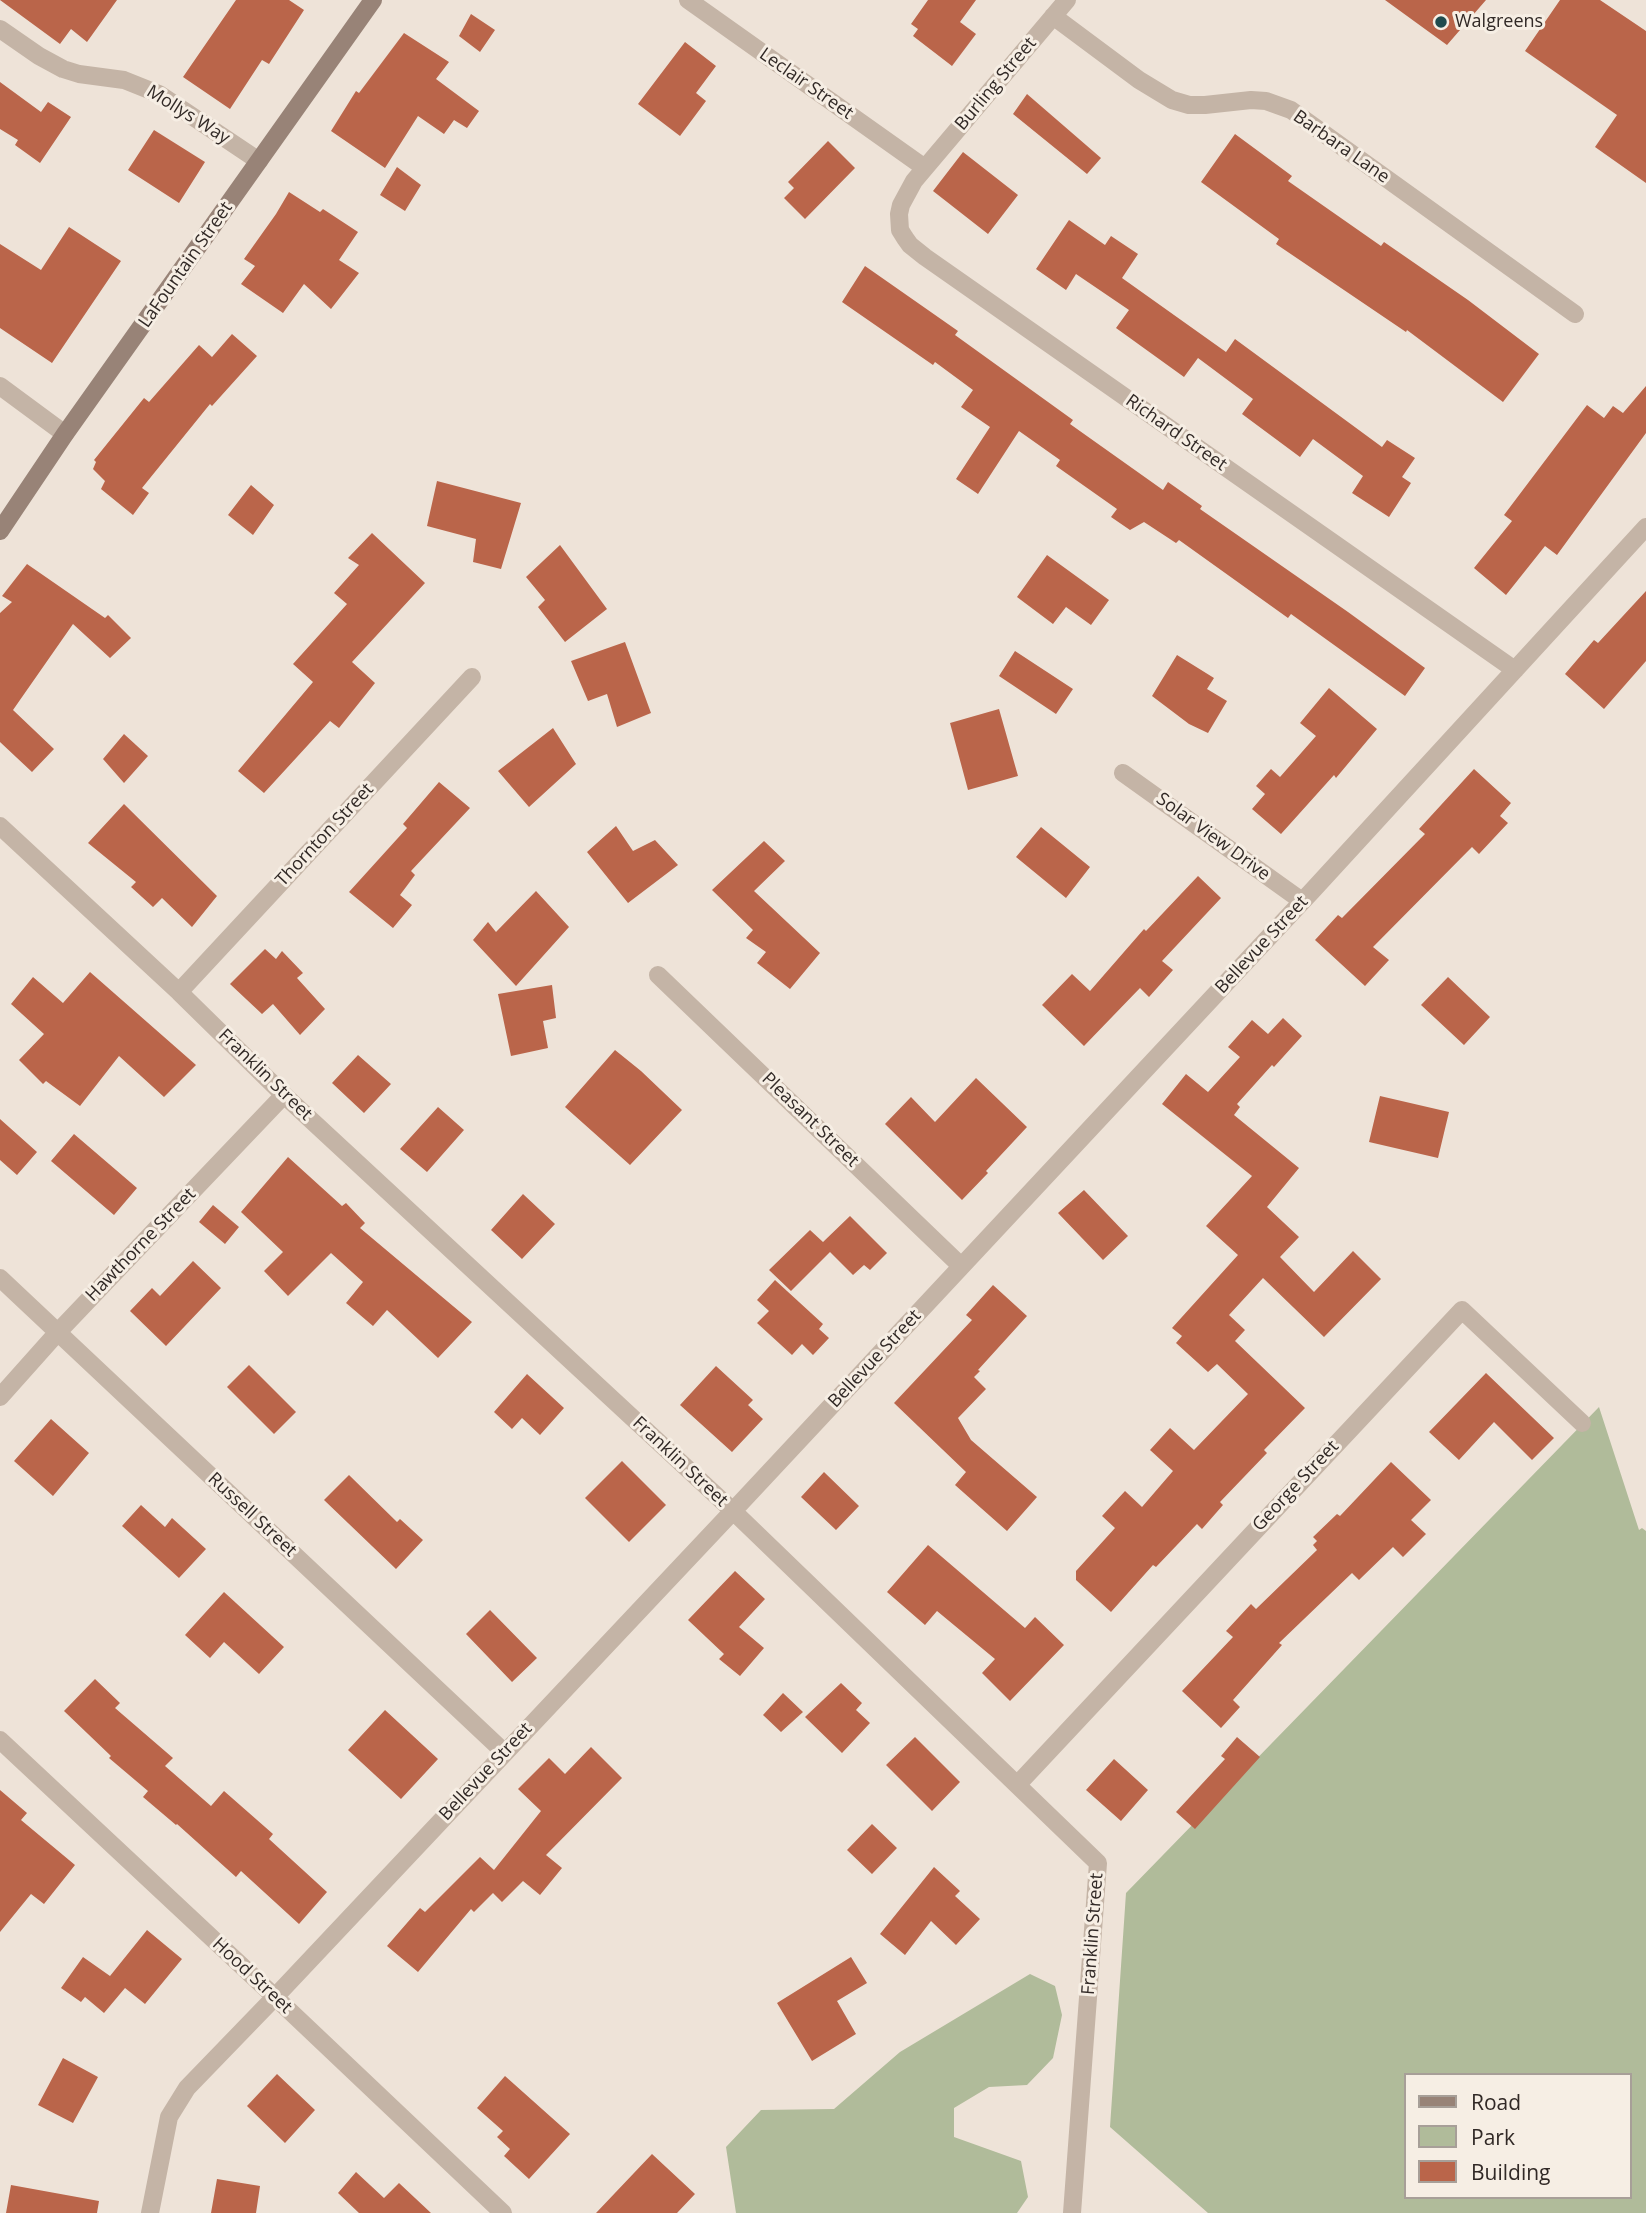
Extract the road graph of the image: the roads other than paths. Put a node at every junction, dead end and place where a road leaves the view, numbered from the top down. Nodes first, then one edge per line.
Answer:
1 (373, 0) edge
2 (688, 0) edge
3 (1066, 0) edge
4 (1053, 16) junction
5 (0, 29) edge
6 (259, 161) junction
7 (925, 167) junction
8 (1575, 314) dead end
9 (0, 386) edge
10 (65, 434) junction
11 (1646, 527) edge
12 (0, 531) edge
13 (1515, 670) junction
14 (472, 677) dead end
15 (1123, 773) dead end
16 (0, 826) edge
17 (1302, 901) junction
18 (658, 975) dead end
19 (178, 992) junction
20 (284, 1095) junction
21 (961, 1266) junction
22 (0, 1278) edge
23 (58, 1332) junction
24 (0, 1397) edge
25 (1582, 1423) dead end
26 (733, 1511) junction
27 (0, 1740) edge
28 (504, 1752) junction
29 (1018, 1784) junction
30 (275, 1997) junction
31 (150, 2213) edge
32 (503, 2213) edge
33 (1072, 2213) edge

1 - 6 street, LaFountain Street
2 - 7 street, Leclair Street
3 - 4 street, Burling Street
4 - 7 street, Burling Street
4 - 8 street, Barbara Lane
5 - 6 street, Mollys Way
6 - 10 street, LaFountain Street
7 - 13 street, Richard Street
9 - 10 street
10 - 12 street, LaFountain Street
11 - 13 street, Bellevue Street
13 - 17 street, Bellevue Street
14 - 19 street, Thornton Street
15 - 17 street, Solar View Drive
16 - 19 street, Franklin Street
17 - 21 street, Bellevue Street
18 - 21 street, Pleasant Street
19 - 20 street, Franklin Street
20 - 23 street, Hawthorne Street
20 - 26 street, Franklin Street
21 - 26 street, Bellevue Street
22 - 23 street, Russell Street
23 - 24 street, Hawthorne Street
23 - 28 street, Russell Street
25 - 29 street, George Street
26 - 28 street, Bellevue Street
26 - 29 street, Franklin Street
27 - 30 street, Hood Street
28 - 30 street, Bellevue Street
29 - 33 street, Franklin Street
30 - 31 street, Bellevue Street
30 - 32 street, Hood Street

